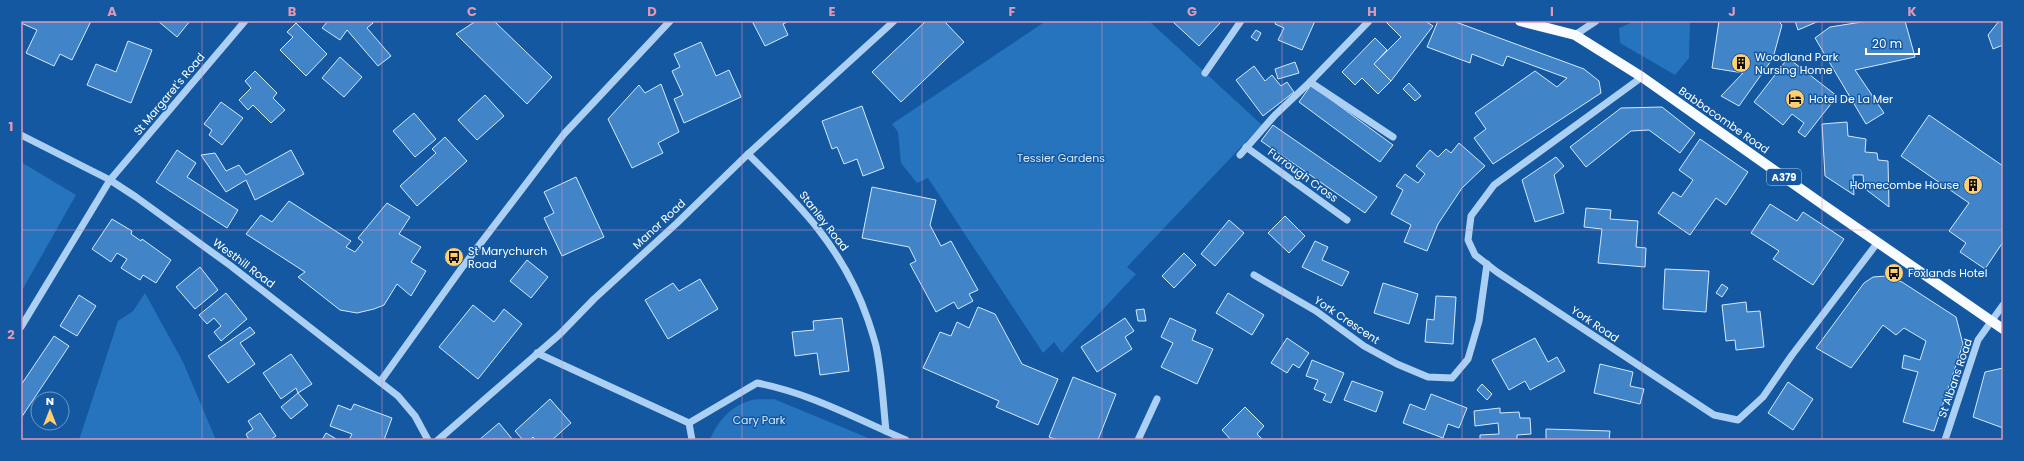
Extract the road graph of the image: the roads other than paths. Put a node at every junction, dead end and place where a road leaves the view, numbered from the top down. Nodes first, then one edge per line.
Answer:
1 (245, 21) edge
2 (670, 21) edge
3 (894, 21) edge
4 (1241, 21) edge
5 (1369, 21) edge
6 (1520, 21) edge
7 (1596, 21) edge
8 (1575, 35) junction
9 (1205, 73) dead end
10 (1642, 77) junction
11 (1310, 82) junction
12 (21, 135) edge
13 (1393, 137) dead end
14 (1246, 148) junction
15 (748, 154) junction
16 (1240, 155) dead end
17 (110, 180) junction
18 (1347, 220) dead end
19 (1878, 242) junction
20 (1487, 264) junction
21 (1254, 275) dead end
22 (2003, 305) edge
23 (1992, 321) junction
24 (21, 327) edge
25 (2003, 329) edge
26 (537, 353) junction
27 (380, 382) junction
28 (1157, 399) dead end
29 (689, 423) junction
30 (886, 431) junction
31 (428, 440) edge
32 (438, 440) edge
33 (692, 440) edge
34 (906, 440) edge
35 (1138, 440) edge
36 (1945, 440) edge

1 - 17 street, St Margaret's Road
2 - 27 street
3 - 15 street, Manor Road
4 - 9 street
5 - 11 street
6 - 8 main road, Babbacombe Road / A379
7 - 8 street
8 - 10 main road, Babbacombe Road / A379
10 - 19 main road, Babbacombe Road / A379
10 - 20 street, York Road
11 - 13 street
11 - 14 street
12 - 17 street, Westhill Road
14 - 16 street
14 - 18 street, Furrough Cross
15 - 26 street, Manor Road
15 - 30 street, Stanley Road
17 - 24 street, St Margaret's Road
17 - 27 street, Westhill Road
19 - 20 street, York Road
19 - 23 main road, Babbacombe Road / A379
20 - 21 street, York Crescent
22 - 23 street, St Albans Road
23 - 25 main road, Babbacombe Road / A379
23 - 36 street, St Albans Road
26 - 29 street
26 - 32 street, Manor Road
27 - 31 street, Westhill Road
28 - 35 street
29 - 30 street
29 - 33 street
30 - 34 street

